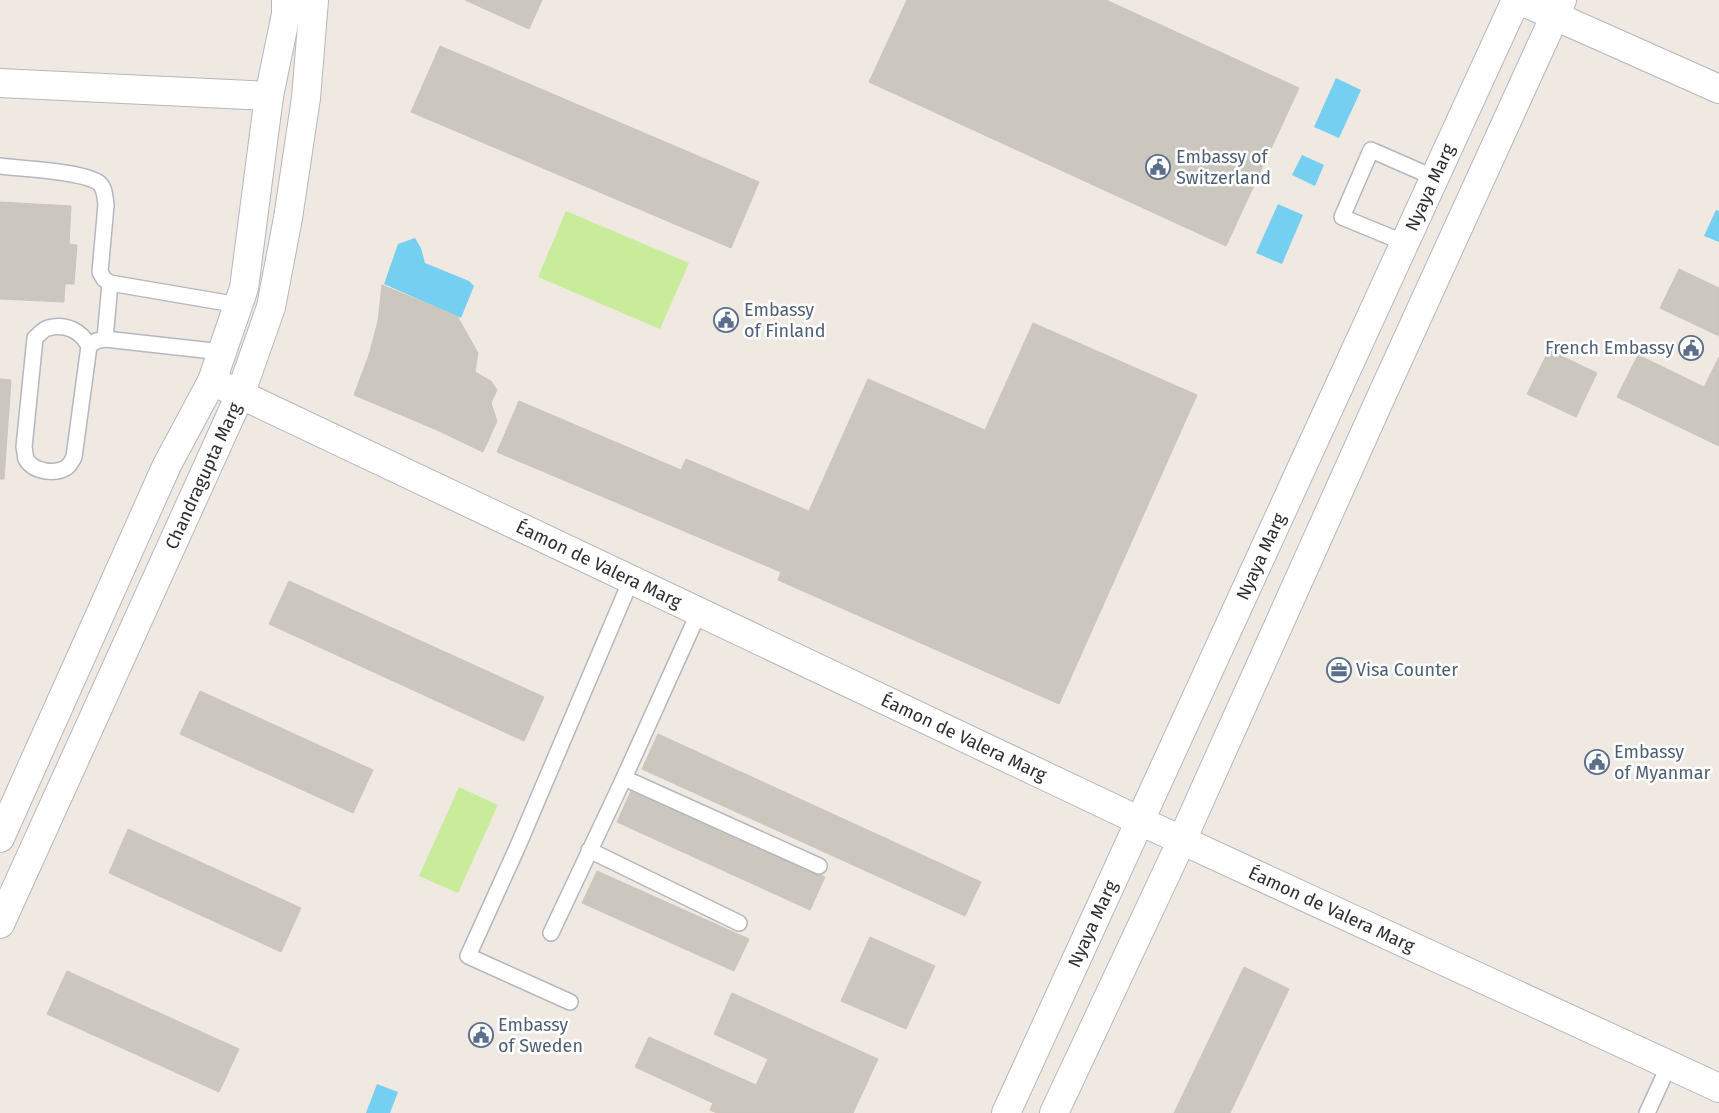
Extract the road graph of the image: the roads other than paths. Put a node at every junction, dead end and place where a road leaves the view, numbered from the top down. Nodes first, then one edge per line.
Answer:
1 (286, 0) edge
2 (314, 0) edge
3 (1517, 0) edge
4 (1558, 8) edge
5 (0, 83) edge
6 (1719, 89) edge
7 (269, 96) junction
8 (0, 166) edge
9 (1434, 178) junction
10 (1405, 243) junction
11 (110, 283) junction
12 (238, 305) junction
13 (105, 339) junction
14 (90, 346) junction
15 (222, 352) junction
16 (212, 381) junction
17 (240, 395) junction
18 (631, 580) junction
19 (699, 612) junction
20 (624, 778) junction
21 (1140, 821) junction
22 (0, 838) edge
23 (1182, 840) junction
24 (589, 850) junction
25 (819, 866) dead end
26 (738, 923) dead end
27 (0, 924) edge
28 (551, 933) dead end
29 (570, 1002) dead end
30 (1669, 1065) junction
31 (1719, 1088) edge
32 (1006, 1113) edge
33 (1054, 1113) edge
34 (1647, 1113) edge

1 - 7 street, Chandragupta Marg
2 - 17 street, Chandragupta Marg
3 - 4 street
3 - 9 street, Nyaya Marg
4 - 6 street
4 - 23 street
5 - 7 street
7 - 12 street, Chandragupta Marg
8 - 11 lane
9 - 10 street, Nyaya Marg
9 - 10 lane
10 - 21 street, Nyaya Marg
11 - 12 lane
11 - 13 lane
12 - 15 street, Chandragupta Marg
13 - 14 lane
13 - 15 lane
14 - 14 lane
15 - 16 street, Chandragupta Marg
16 - 17 street, Éamon de Valera Marg
16 - 22 street, Chandragupta Marg
17 - 18 street, Éamon de Valera Marg
17 - 27 street, Chandragupta Marg
18 - 19 street, Éamon de Valera Marg
18 - 29 lane
19 - 20 lane
19 - 21 street, Éamon de Valera Marg
20 - 24 lane
20 - 25 lane
21 - 23 street, Éamon de Valera Marg
21 - 32 street, Nyaya Marg
23 - 30 street, Éamon de Valera Marg
23 - 33 street
24 - 26 lane
24 - 28 lane
30 - 31 street, Éamon de Valera Marg
30 - 34 lane

